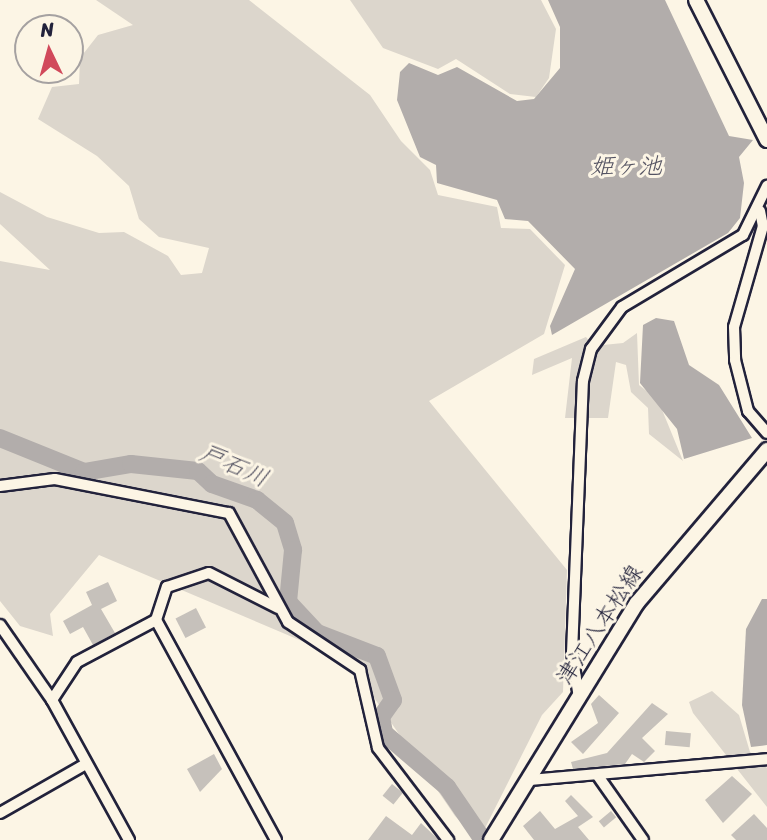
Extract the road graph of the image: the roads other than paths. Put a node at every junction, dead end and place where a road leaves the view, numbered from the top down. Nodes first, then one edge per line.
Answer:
1 (696, 0) edge
2 (767, 140) edge
3 (767, 186) edge
4 (760, 212) junction
5 (767, 433) edge
6 (767, 450) edge
7 (0, 486) edge
8 (278, 608) junction
9 (156, 620) junction
10 (0, 625) edge
11 (579, 698) junction
12 (52, 700) junction
13 (767, 759) edge
14 (86, 764) junction
15 (598, 776) junction
16 (529, 780) junction
17 (0, 814) edge
18 (492, 838) edge
19 (129, 840) edge
20 (276, 840) edge
21 (448, 840) edge
22 (643, 840) edge

1 - 2 main road
3 - 4 street
4 - 5 street
4 - 11 street
6 - 11 main road, 津江八本松線
7 - 8 street
8 - 9 street
8 - 21 street
9 - 12 street
9 - 20 street
10 - 12 street
11 - 16 main road, 津江八本松線
12 - 14 street
13 - 15 street
14 - 17 street
14 - 19 street
15 - 16 street
15 - 22 street
16 - 18 main road, 津江八本松線

